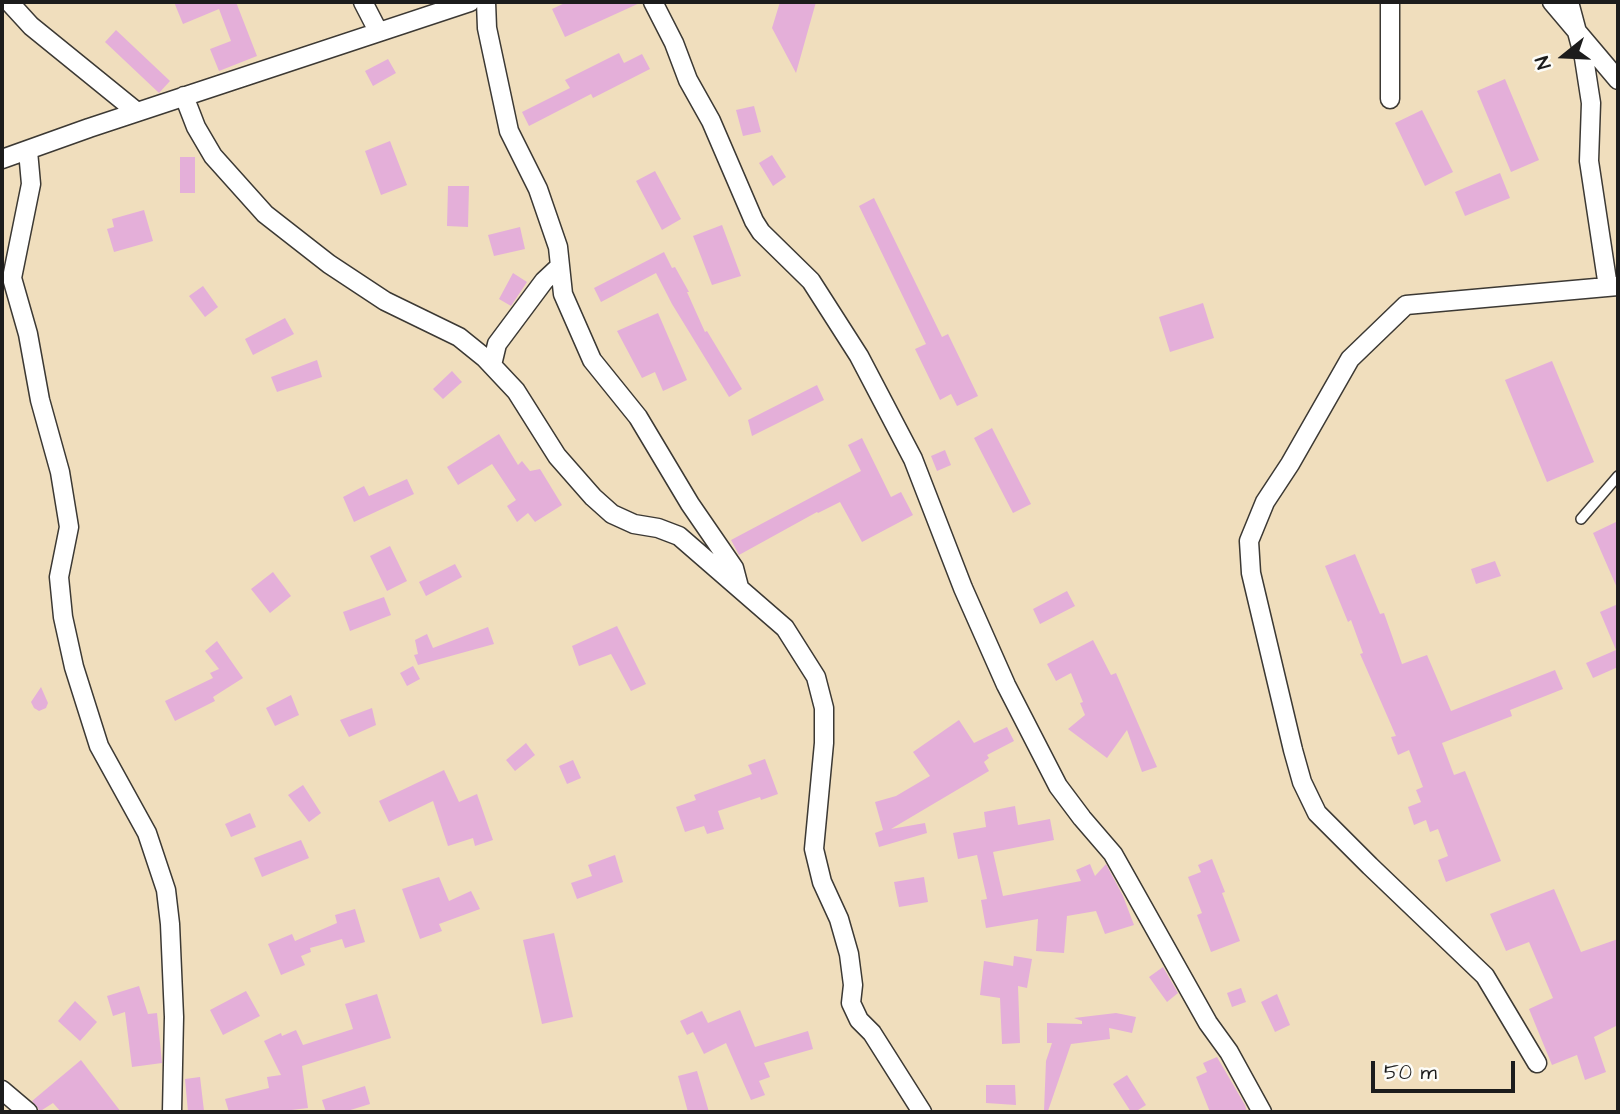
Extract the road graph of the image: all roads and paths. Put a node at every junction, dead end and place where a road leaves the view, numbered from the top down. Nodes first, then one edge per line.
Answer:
1 (9, 2) edge
2 (363, 2) edge
3 (470, 2) edge
4 (486, 2) edge
5 (653, 2) edge
6 (1390, 2) edge
7 (1552, 2) edge
8 (1569, 2) edge
9 (377, 31) junction
10 (1578, 32) junction
11 (1618, 80) edge
12 (184, 96) junction
13 (1390, 99) dead end
14 (137, 112) junction
15 (28, 151) junction
16 (2, 159) edge
17 (560, 265) junction
18 (7, 280) edge
19 (1613, 286) edge
20 (492, 365) junction
21 (1618, 477) edge
22 (1581, 519) dead end
23 (739, 587) junction
24 (1537, 1063) dead end
25 (2, 1090) edge
26 (27, 1112) edge
27 (172, 1112) edge
28 (922, 1112) edge
29 (1262, 1112) edge

1 - 14 street
2 - 9 street
3 - 9 street
4 - 17 street
5 - 29 street
6 - 13 street
7 - 10 street
8 - 10 street
9 - 12 street
10 - 11 street
10 - 19 street
12 - 14 street
12 - 20 street
14 - 15 street
15 - 16 street
15 - 18 street
17 - 20 street
17 - 23 street
18 - 27 street
19 - 24 street
20 - 23 street
21 - 22 lane
23 - 28 street
25 - 26 street

